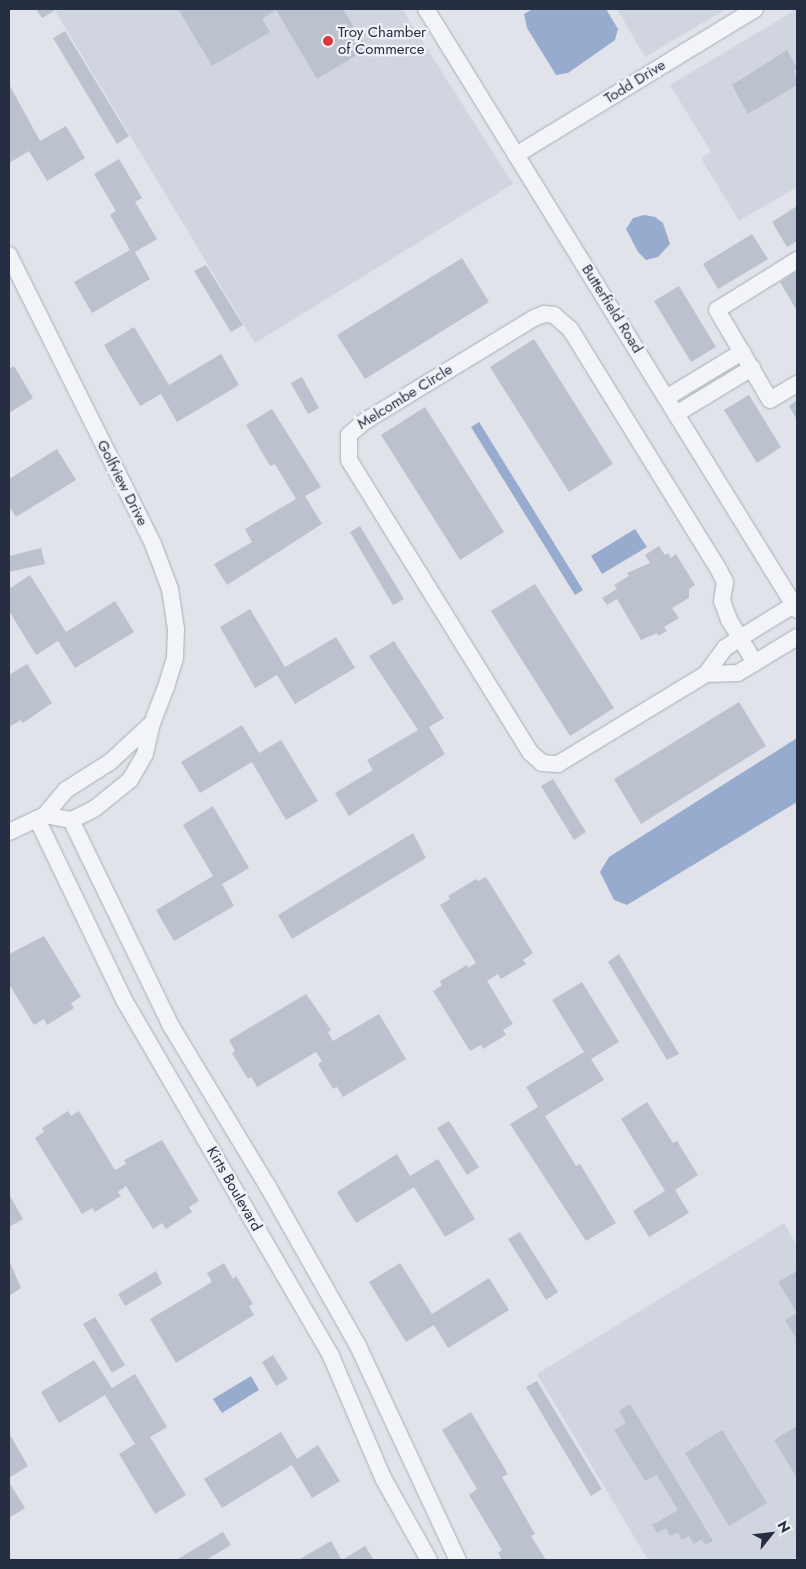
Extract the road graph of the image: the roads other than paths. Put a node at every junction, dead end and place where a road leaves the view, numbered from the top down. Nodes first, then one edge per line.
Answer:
1 (426, 9) edge
2 (755, 9) edge
3 (516, 155) junction
4 (9, 255) edge
5 (797, 260) edge
6 (742, 352) junction
7 (752, 368) junction
8 (797, 384) edge
9 (666, 398) junction
10 (676, 414) junction
11 (796, 606) edge
12 (797, 636) edge
13 (740, 638) junction
14 (755, 663) junction
15 (706, 674) junction
16 (152, 723) junction
17 (41, 817) junction
18 (71, 820) junction
19 (9, 832) edge
20 (429, 1560) edge
21 (458, 1560) edge

1 - 3 street, Butterfield Road
2 - 3 street, Todd Drive
3 - 9 street, Butterfield Road
4 - 16 street, Golfview Drive
5 - 6 street
6 - 7 street
6 - 9 street
7 - 8 street
7 - 10 street
9 - 10 street, Butterfield Road
10 - 11 street, Butterfield Road
11 - 13 street, Melcombe Circle
12 - 14 street, Melcombe Circle
13 - 14 street, Melcombe Circle
13 - 15 street, Melcombe Circle
13 - 15 street, Melcombe Circle
14 - 15 street, Melcombe Circle
16 - 17 street, Golfview Drive
16 - 18 street, Golfview Drive
17 - 18 street
17 - 19 street
17 - 20 street, Kirts Boulevard
18 - 21 street, Kirts Boulevard

